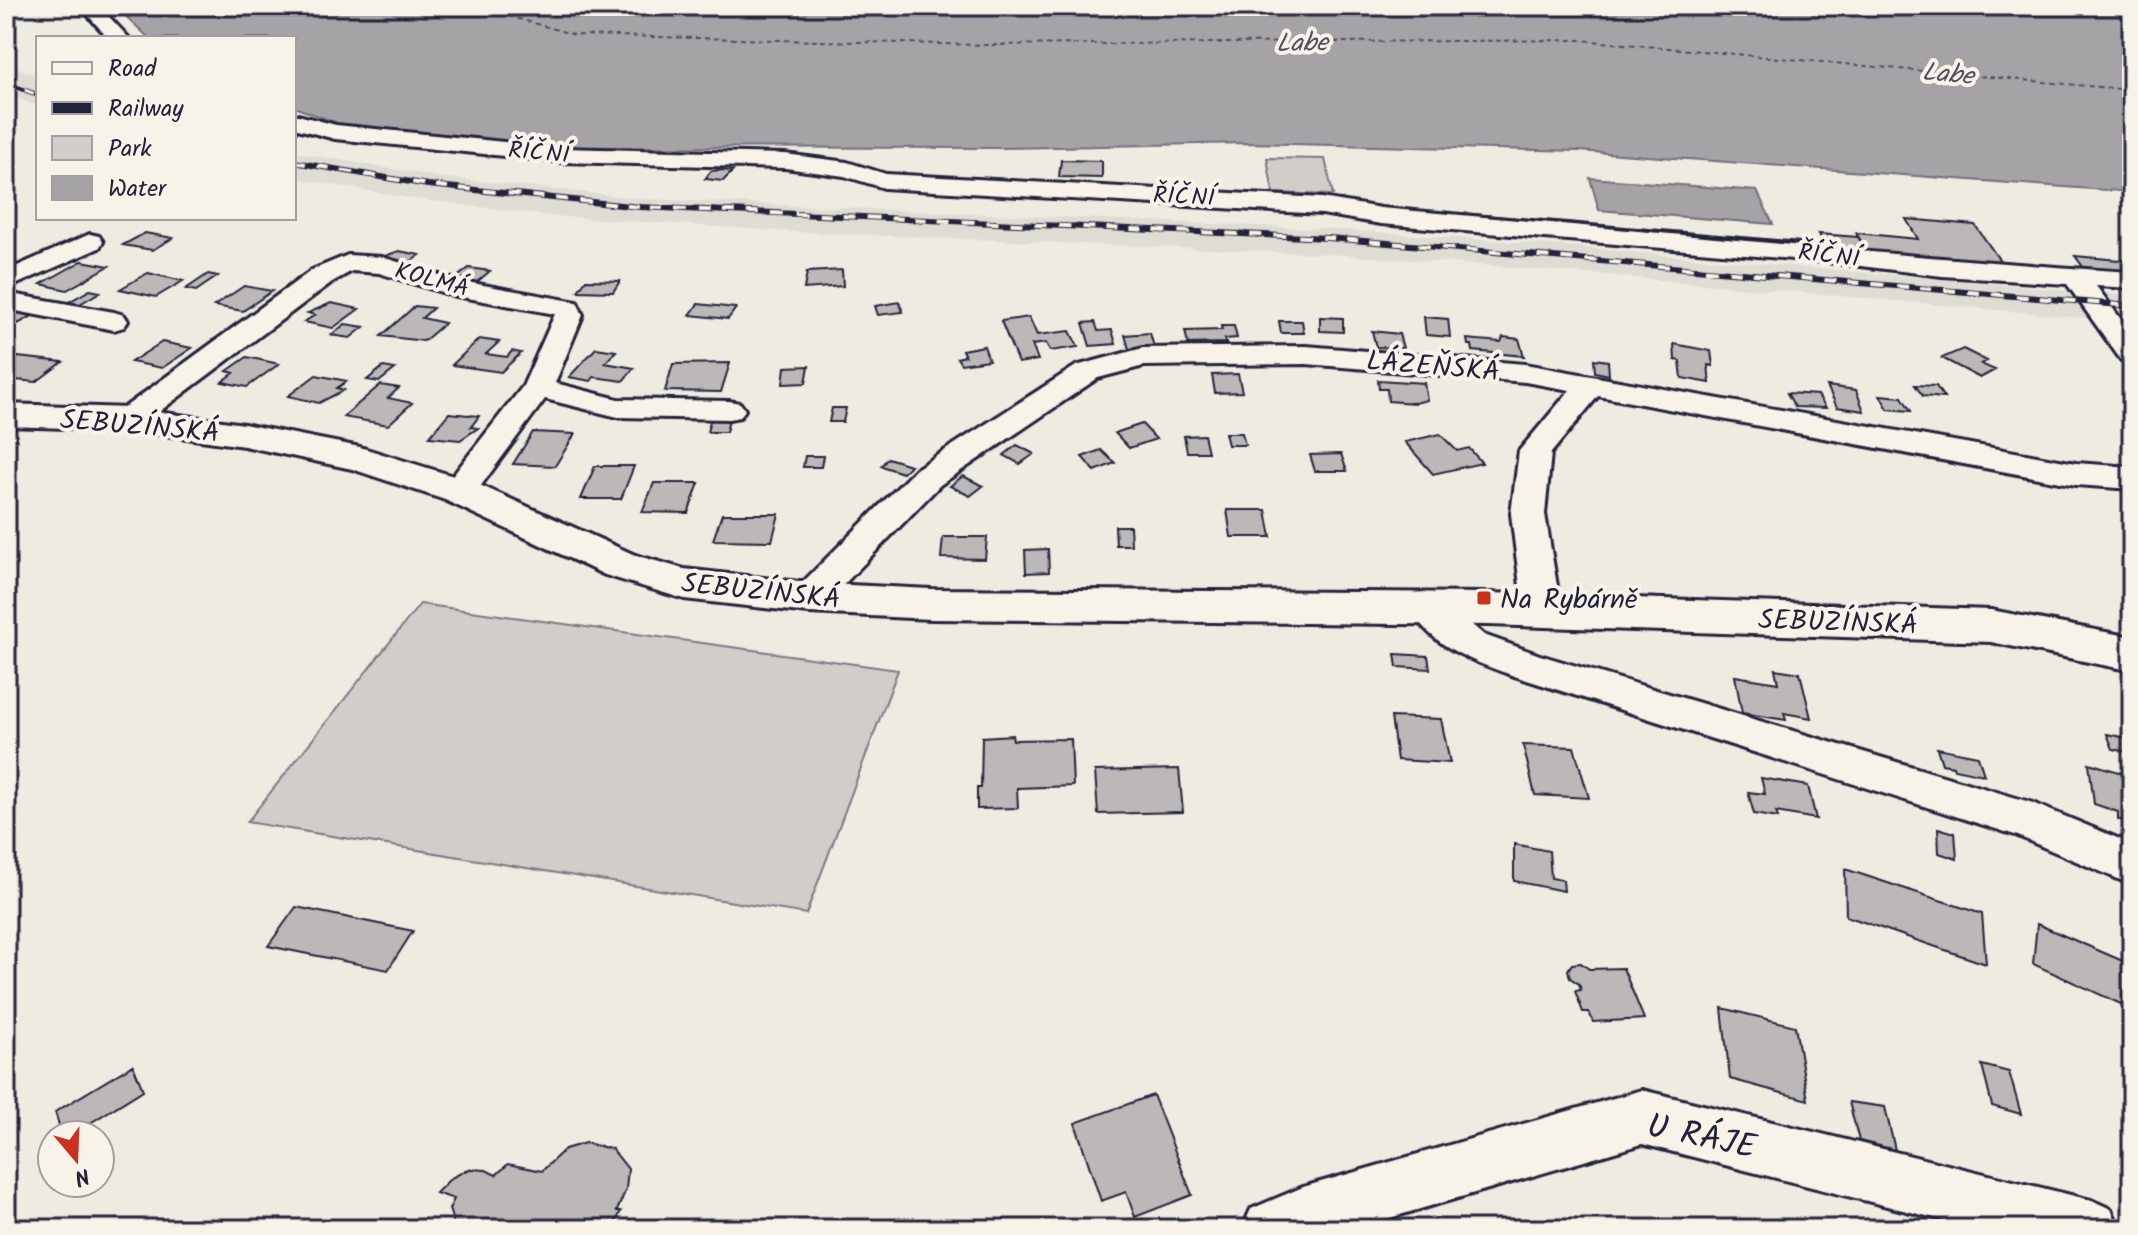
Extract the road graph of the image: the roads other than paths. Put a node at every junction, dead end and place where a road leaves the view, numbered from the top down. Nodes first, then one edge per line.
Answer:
1 (89, 6) edge
2 (117, 36) edge
3 (296, 122) edge
4 (90, 242) dead end
5 (2075, 276) junction
6 (2132, 280) edge
7 (6, 281) edge
8 (6, 301) edge
9 (114, 321) dead end
10 (2132, 354) edge
11 (1591, 385) junction
12 (538, 388) junction
13 (729, 410) dead end
14 (6, 415) edge
15 (129, 419) junction
16 (2132, 478) edge
17 (459, 491) junction
18 (809, 598) junction
19 (1430, 610) junction
20 (1542, 610) junction
21 (2132, 654) edge
22 (2132, 865) edge
23 (1271, 1229) edge
24 (2091, 1229) edge

1 - 2 street
3 - 5 street, ŘÍČNÍ
4 - 7 street
5 - 6 street, ŘÍČNÍ
5 - 10 street
8 - 9 street
11 - 16 street, LÁZEŇSKÁ
11 - 18 street, LÁZEŇSKÁ
11 - 20 street
12 - 13 street
12 - 15 street, KOLMÁ
12 - 17 street, KOLMÁ
14 - 15 main road, SEBUZÍNSKÁ
15 - 17 main road, SEBUZÍNSKÁ
17 - 18 main road, SEBUZÍNSKÁ
18 - 19 main road, SEBUZÍNSKÁ
19 - 20 main road, SEBUZÍNSKÁ
19 - 22 street
20 - 21 main road, SEBUZÍNSKÁ
23 - 24 street, U RÁJE

